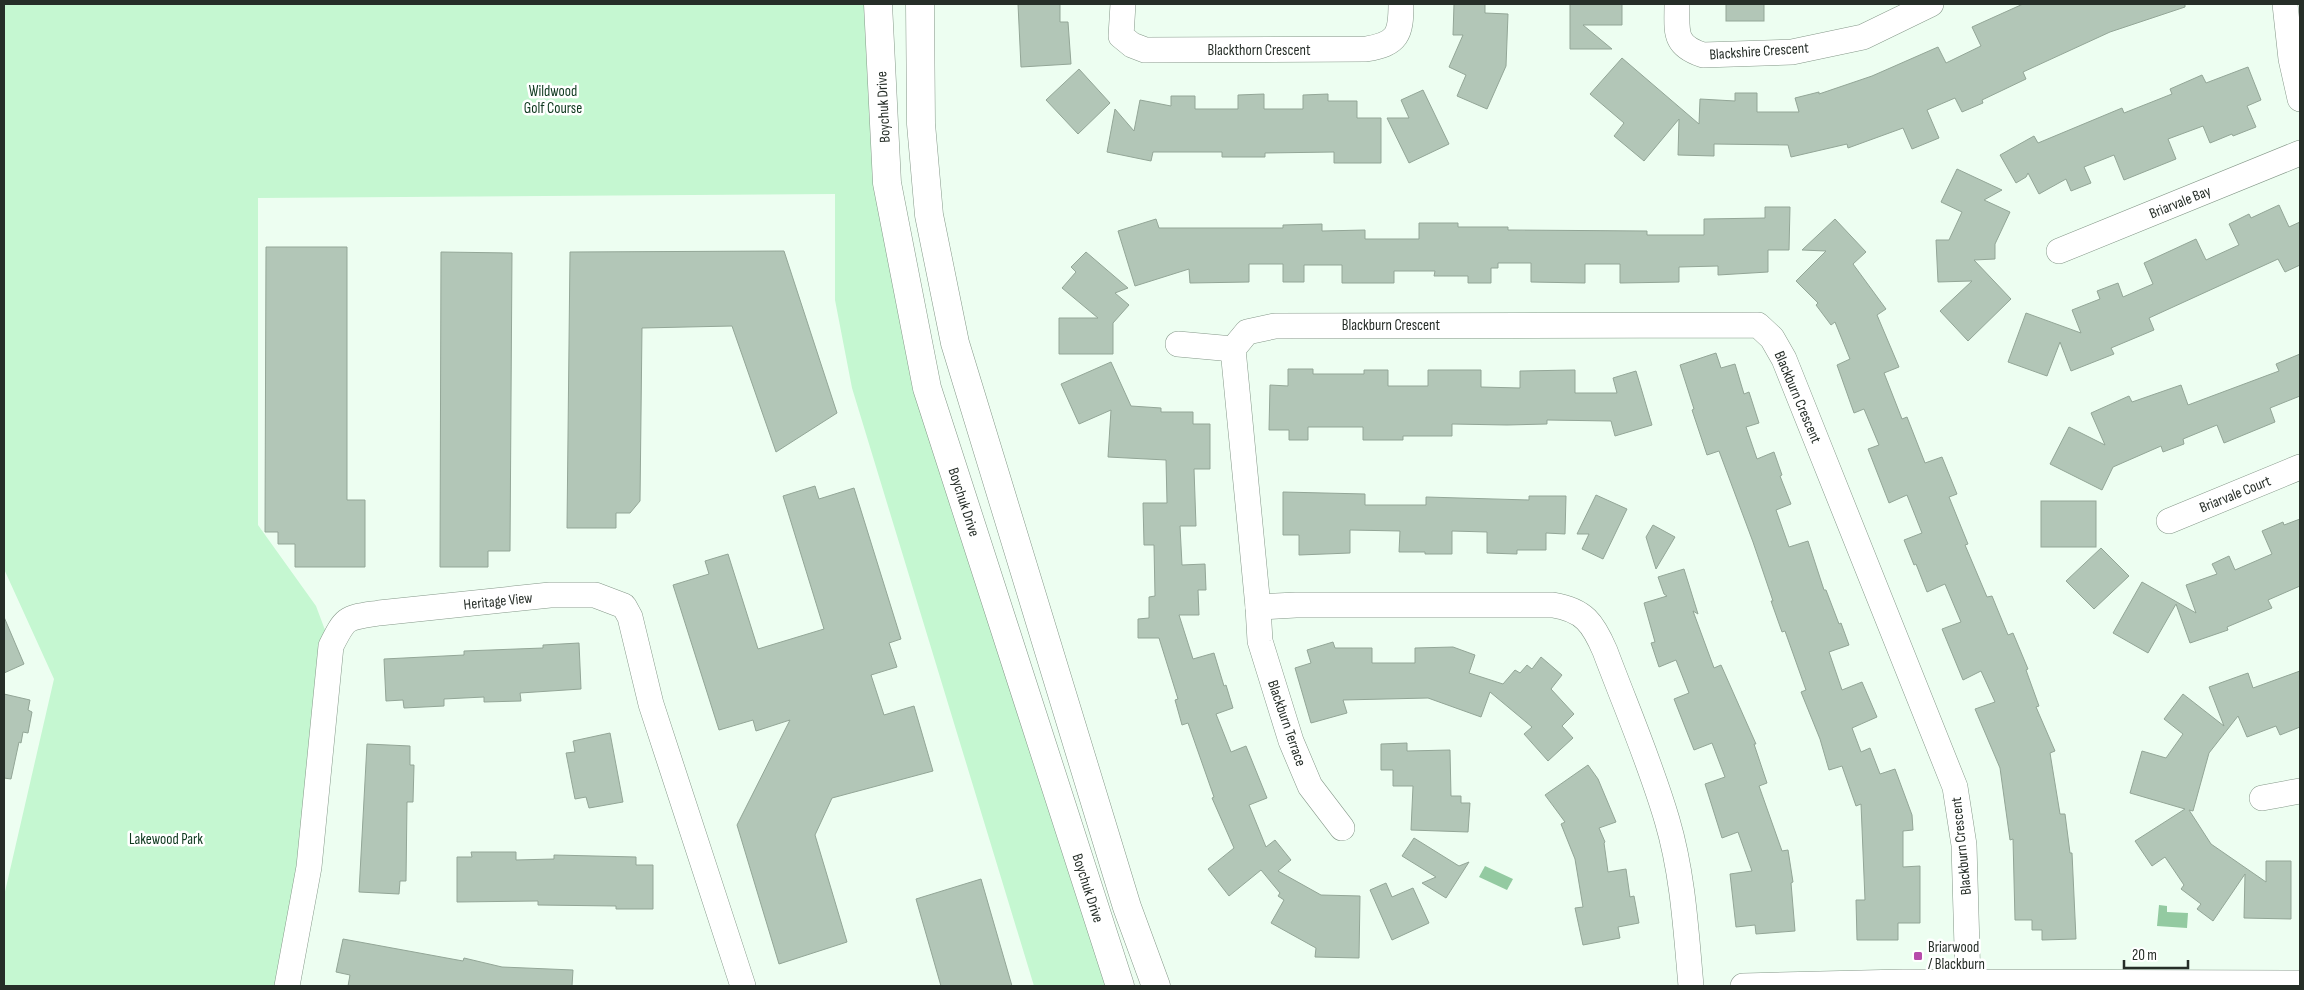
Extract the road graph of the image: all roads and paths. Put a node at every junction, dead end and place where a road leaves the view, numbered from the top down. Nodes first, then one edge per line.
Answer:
1 (878, 4) edge
2 (920, 4) edge
3 (1122, 4) edge
4 (1401, 4) edge
5 (1676, 4) edge
6 (1931, 4) edge
7 (2285, 4) edge
8 (2300, 99) edge
9 (2300, 153) edge
10 (2059, 251) dead end
11 (1178, 344) dead end
12 (1233, 349) junction
13 (2300, 467) edge
14 (2169, 521) dead end
15 (1258, 608) junction
16 (2300, 791) edge
17 (2262, 798) dead end
18 (1342, 828) dead end
19 (1968, 982) junction
20 (2300, 983) edge
21 (2189, 984) edge
22 (287, 986) edge
23 (743, 986) edge
24 (1120, 986) edge
25 (1156, 986) edge
26 (1691, 986) edge
27 (1743, 986) edge

1 - 24 main road, Boychuk Drive
2 - 25 main road, Boychuk Drive
3 - 4 street, Blackthorn Crescent
5 - 6 street, Blackshire Crescent
7 - 8 street
9 - 10 street, Briarvale Bay
11 - 12 street
12 - 15 street
12 - 19 street, Blackburn Crescent
13 - 14 street, Briarvale Court
15 - 18 street, Blackburn Terrace
15 - 26 street
16 - 17 street
19 - 21 street
19 - 27 street
20 - 21 street
22 - 23 street, Heritage View

